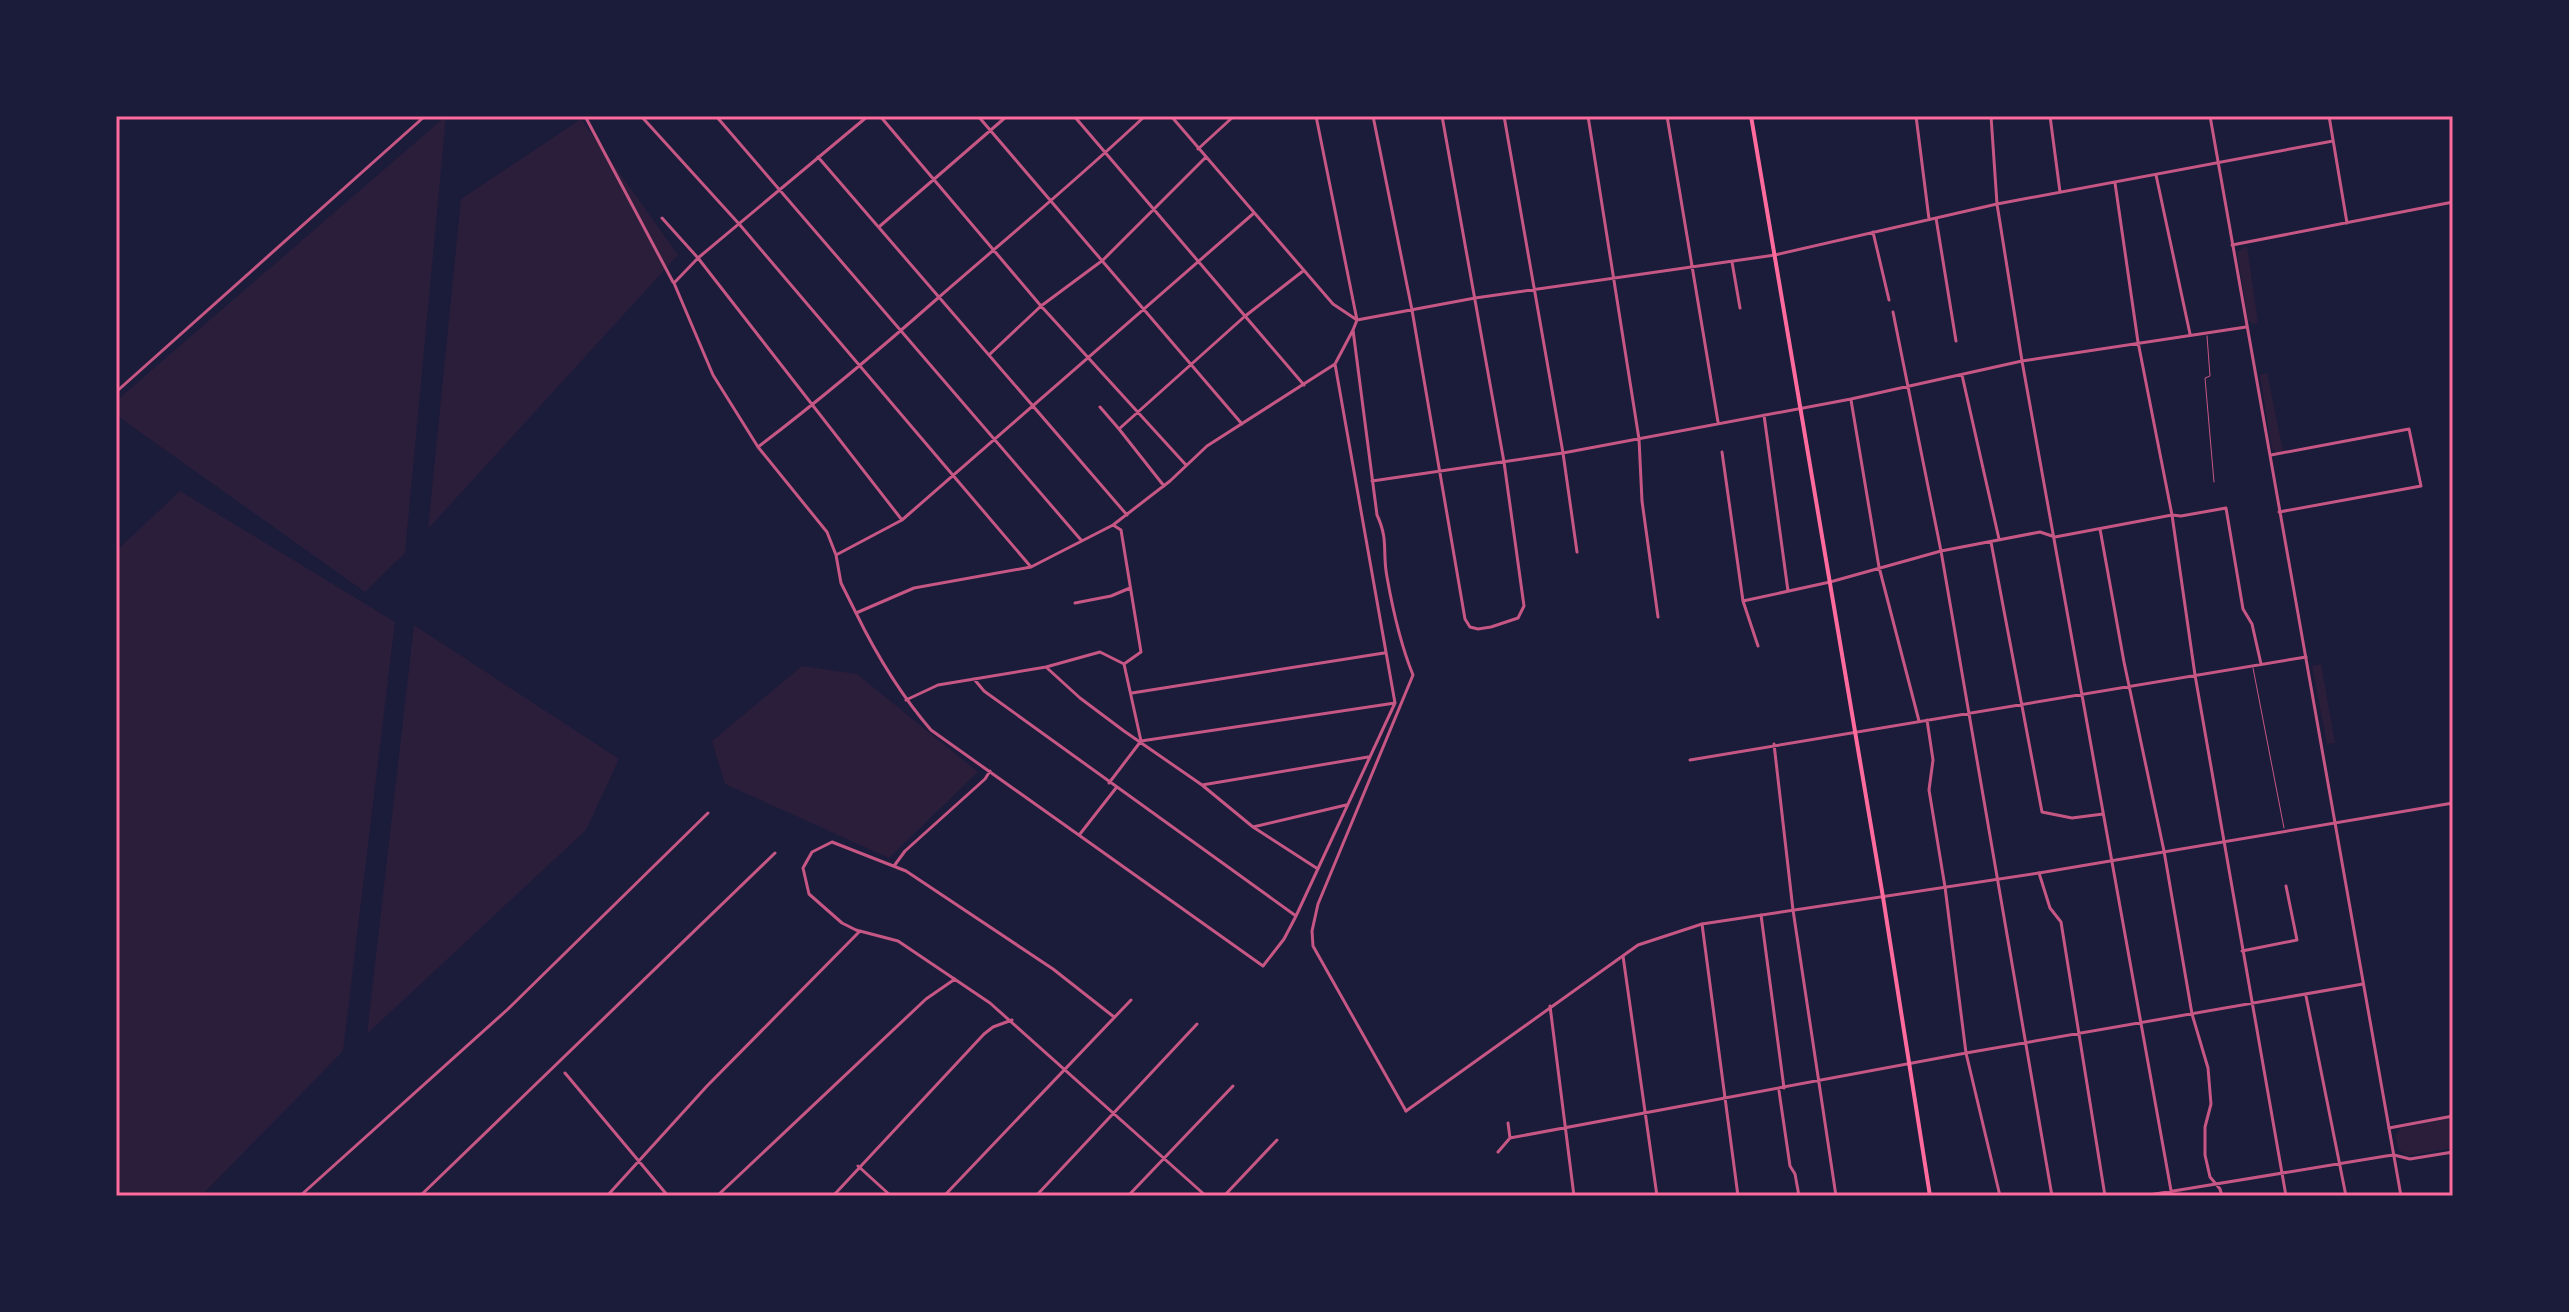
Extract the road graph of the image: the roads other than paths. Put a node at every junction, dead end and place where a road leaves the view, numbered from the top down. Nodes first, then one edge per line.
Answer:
1 (425, 116) edge
2 (585, 116) edge
3 (641, 116) edge
4 (716, 116) edge
5 (868, 116) edge
6 (880, 116) edge
7 (978, 116) edge
8 (1007, 116) edge
9 (1074, 116) edge
10 (1145, 116) edge
11 (1171, 116) edge
12 (1234, 116) edge
13 (1316, 116) edge
14 (1373, 116) edge
15 (1442, 116) edge
16 (1504, 116) edge
17 (1588, 116) edge
18 (1667, 116) edge
19 (1751, 116) edge
20 (1916, 116) edge
21 (1991, 116) edge
22 (2050, 116) edge
23 (2210, 116) edge
24 (2329, 116) edge
25 (990, 131) junction
26 (2333, 141) junction
27 (1198, 149) junction
28 (1106, 153) junction
29 (818, 157) junction
30 (1206, 157) junction
31 (2218, 163) junction
32 (2156, 175) junction
33 (934, 179) junction
34 (2115, 183) junction
35 (779, 190) junction
36 (2060, 192) junction
37 (1053, 201) junction
38 (2453, 202) edge
39 (1997, 204) junction
40 (1154, 209) junction
41 (1254, 213) junction
42 (662, 218) dead end
43 (1936, 218) junction
44 (1929, 219) junction
45 (2347, 223) junction
46 (740, 225) junction
47 (879, 227) junction
48 (1873, 232) junction
49 (2232, 245) junction
50 (996, 250) junction
51 (1775, 255) junction
52 (698, 258) junction
53 (1103, 260) junction
54 (1732, 262) junction
55 (1199, 263) junction
56 (1693, 269) junction
57 (1303, 271) junction
58 (1614, 279) junction
59 (674, 283) junction
60 (1534, 291) junction
61 (939, 297) junction
62 (1475, 298) junction
63 (1889, 300) dead end
64 (1041, 306) junction
65 (1740, 308) dead end
66 (1145, 310) junction
67 (1412, 310) junction
68 (1893, 312) dead end
69 (1244, 317) junction
70 (1357, 320) junction
71 (2246, 327) junction
72 (1353, 330) junction
73 (900, 332) junction
74 (2206, 332) junction
75 (2190, 334) junction
76 (1956, 341) dead end
77 (2138, 342) junction
78 (989, 355) junction
79 (1090, 357) junction
80 (2022, 361) junction
81 (1335, 364) junction
82 (860, 365) junction
83 (1193, 365) junction
84 (1962, 375) junction
85 (1304, 385) junction
86 (1908, 387) junction
87 (116, 392) edge
88 (1851, 399) junction
89 (813, 405) junction
90 (1033, 407) junction
91 (1100, 407) dead end
92 (1801, 409) junction
93 (1140, 413) junction
94 (1764, 415) junction
95 (1718, 422) junction
96 (1242, 424) junction
97 (1119, 429) junction
98 (1639, 439) junction
99 (994, 441) junction
100 (758, 447) junction
101 (1722, 452) dead end
102 (1563, 453) junction
103 (2269, 456) junction
104 (1504, 462) junction
105 (1187, 465) junction
106 (1440, 472) junction
107 (954, 475) junction
108 (1372, 481) junction
109 (2214, 482) dead end
110 (1164, 486) junction
111 (2279, 512) junction
112 (1127, 515) junction
113 (2172, 515) junction
114 (902, 520) junction
115 (1113, 525) junction
116 (2100, 529) junction
117 (2055, 537) junction
118 (1999, 539) junction
119 (1081, 540) junction
120 (1991, 541) junction
121 (1941, 551) junction
122 (1577, 552) dead end
123 (836, 555) junction
124 (1031, 567) junction
125 (1879, 567) junction
126 (1830, 582) junction
127 (1130, 588) junction
128 (1788, 591) junction
129 (1743, 601) junction
130 (1075, 603) dead end
131 (856, 613) junction
132 (1658, 617) dead end
133 (1758, 646) dead end
134 (1384, 653) junction
135 (2306, 657) junction
136 (1124, 664) junction
137 (2261, 664) junction
138 (2252, 666) junction
139 (1046, 667) junction
140 (2195, 675) junction
141 (974, 679) junction
142 (2130, 686) junction
143 (1132, 693) junction
144 (2081, 694) junction
145 (906, 700) junction
146 (1395, 703) junction
147 (2021, 704) junction
148 (1968, 713) junction
149 (1926, 719) junction
150 (1919, 721) junction
151 (1855, 731) junction
152 (1141, 741) junction
153 (1774, 744) junction
154 (1368, 757) junction
155 (1690, 760) dead end
156 (990, 771) junction
157 (1109, 783) junction
158 (1202, 785) junction
159 (1116, 788) junction
160 (2453, 803) edge
161 (1346, 805) junction
162 (708, 813) dead end
163 (2103, 814) junction
164 (2335, 823) junction
165 (1253, 827) junction
166 (2284, 831) junction
167 (1080, 834) junction
168 (2224, 841) junction
169 (2164, 851) junction
170 (775, 853) dead end
171 (2111, 860) junction
172 (894, 866) junction
173 (1318, 869) junction
174 (2039, 873) junction
175 (1997, 878) junction
176 (2286, 886) dead end
177 (1945, 887) junction
178 (1883, 897) junction
179 (1793, 910) junction
180 (1761, 915) junction
181 (1296, 916) junction
182 (1702, 924) junction
183 (860, 931) junction
184 (2242, 951) junction
185 (1623, 956) junction
186 (955, 979) junction
187 (2363, 984) junction
188 (2306, 994) junction
189 (1131, 1000) dead end
190 (2251, 1004) junction
191 (1550, 1006) junction
192 (2192, 1014) junction
193 (1114, 1017) junction
194 (1012, 1020) junction
195 (2141, 1023) junction
196 (1197, 1024) dead end
197 (2079, 1034) junction
198 (2027, 1043) junction
199 (1966, 1053) junction
200 (1909, 1064) junction
201 (1065, 1068) junction
202 (565, 1073) dead end
203 (1820, 1081) junction
204 (1233, 1086) dead end
205 (1781, 1088) junction
206 (1726, 1098) junction
207 (1113, 1112) junction
208 (1645, 1112) junction
209 (2453, 1116) edge
210 (1508, 1123) dead end
211 (1564, 1127) junction
212 (2389, 1128) junction
213 (1510, 1138) junction
214 (1277, 1140) dead end
215 (1498, 1152) dead end
216 (2453, 1152) edge
217 (2394, 1155) junction
218 (1165, 1158) junction
219 (641, 1162) junction
220 (2341, 1163) junction
221 (858, 1166) junction
222 (2282, 1174) junction
223 (2215, 1183) junction
224 (2171, 1194) edge
225 (300, 1196) edge
226 (420, 1196) edge
227 (607, 1196) edge
228 (668, 1196) edge
229 (717, 1196) edge
230 (833, 1196) edge
231 (891, 1196) edge
232 (944, 1196) edge
233 (1036, 1196) edge
234 (1128, 1196) edge
235 (1206, 1196) edge
236 (1224, 1196) edge
237 (1574, 1196) edge
238 (1657, 1196) edge
239 (1738, 1196) edge
240 (1799, 1196) edge
241 (1836, 1196) edge
242 (1930, 1196) edge
243 (2000, 1196) edge
244 (2052, 1196) edge
245 (2105, 1196) edge
246 (2143, 1196) edge
247 (2222, 1196) edge
248 (2286, 1196) edge
249 (2346, 1196) edge
250 (2401, 1196) edge

1 - 87 street
2 - 59 street
3 - 46 street
4 - 35 street
5 - 29 street
6 - 33 street
7 - 25 street
8 - 25 street
9 - 28 street
10 - 28 street
11 - 27 street
12 - 27 street
13 - 70 street
14 - 67 street
15 - 62 street
16 - 60 street
17 - 58 street
18 - 56 street
19 - 51 main road
20 - 44 street
21 - 39 street
22 - 36 street
23 - 31 street
24 - 26 street
25 - 33 street
25 - 37 street
26 - 31 street
26 - 45 street
27 - 30 street
28 - 37 street
28 - 40 street
29 - 35 street
29 - 47 street
30 - 40 street
30 - 41 street
31 - 32 street
31 - 49 street
32 - 34 street
32 - 75 street
33 - 47 street
33 - 50 street
34 - 36 street
34 - 77 street
35 - 46 street
35 - 73 street
36 - 39 street
37 - 50 street
37 - 53 street
38 - 45 street
39 - 43 street
39 - 80 street
40 - 53 street
40 - 55 street
41 - 55 street
41 - 57 street
42 - 52 street
43 - 44 street
43 - 76 street
44 - 48 street
45 - 49 street
46 - 52 street
46 - 82 street
47 - 61 street
48 - 51 street
48 - 63 street
49 - 71 street
50 - 61 street
50 - 64 street
51 - 54 street
51 - 92 main road
52 - 59 street
52 - 89 street
53 - 64 street
53 - 66 street
54 - 56 street
54 - 65 street
55 - 66 street
55 - 69 street
56 - 58 street
56 - 95 street
57 - 69 street
57 - 70 street
58 - 60 street
58 - 98 street
59 - 100 street
60 - 62 street
60 - 102 street
61 - 73 street
61 - 78 street
62 - 67 street
62 - 104 street
64 - 78 street
64 - 79 street
66 - 79 street
66 - 83 street
67 - 70 street
67 - 106 street
68 - 86 street
69 - 83 street
69 - 85 street
70 - 72 street
71 - 74 street
71 - 103 street
72 - 81 street
72 - 108 street
73 - 82 street
73 - 99 street
74 - 75 street
74 - 109 lane
75 - 77 street
77 - 80 street
77 - 113 street
78 - 90 street
79 - 90 street
79 - 93 street
80 - 84 street
80 - 117 street
81 - 85 street
81 - 134 street
82 - 89 street
82 - 107 street
83 - 93 street
83 - 96 street
84 - 86 street
84 - 118 street
85 - 96 street
86 - 88 street
86 - 121 street
88 - 92 street
88 - 125 street
89 - 100 street
89 - 114 street
90 - 99 street
90 - 112 street
91 - 97 street
92 - 94 street
92 - 126 main road
93 - 97 street
93 - 105 street
94 - 95 street
94 - 128 street
95 - 98 street
96 - 105 street
97 - 110 street
98 - 102 street
98 - 132 street
99 - 107 street
99 - 119 street
100 - 123 street
101 - 129 street
102 - 104 street
102 - 122 street
103 - 111 street
103 - 111 street
104 - 106 street
104 - 106 street
105 - 110 street
106 - 108 street
107 - 114 street
107 - 124 street
108 - 191 street
110 - 112 street
111 - 135 street
112 - 115 street
113 - 116 street
113 - 137 street
113 - 140 street
114 - 123 street
115 - 119 street
115 - 127 street
116 - 117 street
116 - 142 street
117 - 118 street
117 - 144 street
118 - 120 street
119 - 124 street
120 - 121 street
120 - 147 street
121 - 125 street
121 - 148 street
123 - 131 street
124 - 131 street
125 - 126 street
125 - 150 street
126 - 128 street
126 - 151 main road
127 - 130 street
127 - 136 street
128 - 129 street
129 - 133 street
131 - 145 street
134 - 143 street
134 - 146 street
135 - 137 street
135 - 164 street
136 - 139 street
136 - 143 street
137 - 138 street
138 - 140 street
138 - 166 lane
139 - 141 street
139 - 152 street
140 - 142 street
140 - 168 street
141 - 145 street
141 - 157 street
142 - 144 street
142 - 169 street
143 - 152 street
144 - 147 street
144 - 163 street
145 - 156 street
146 - 152 street
146 - 154 street
147 - 148 street
147 - 163 street
148 - 149 street
148 - 175 street
149 - 150 street
149 - 177 street
150 - 151 street
151 - 153 street
151 - 178 main road
152 - 157 street
152 - 158 street
153 - 155 street
153 - 179 street
154 - 158 street
154 - 161 street
156 - 167 street
156 - 172 street
157 - 159 street
158 - 165 street
159 - 167 street
159 - 181 street
160 - 164 street
161 - 165 street
161 - 173 street
162 - 225 street
163 - 171 street
164 - 166 street
164 - 187 street
165 - 173 street
166 - 168 street
167 - 181 street
168 - 169 street
168 - 184 street
169 - 171 street
169 - 192 street
170 - 226 street
171 - 174 street
171 - 195 street
172 - 183 street
172 - 193 street
173 - 181 street
174 - 175 street
174 - 197 street
175 - 177 street
175 - 198 street
176 - 184 street
177 - 178 street
177 - 199 street
178 - 179 street
178 - 200 main road
179 - 180 street
179 - 203 street
180 - 182 street
180 - 205 street
182 - 185 street
182 - 206 street
183 - 186 street
183 - 219 street
184 - 190 street
185 - 191 street
185 - 208 street
186 - 194 street
186 - 229 street
187 - 188 street
187 - 212 street
188 - 190 street
188 - 220 street
189 - 193 street
190 - 192 street
190 - 222 street
191 - 211 street
192 - 195 street
192 - 223 street
193 - 201 street
194 - 201 street
194 - 221 street
195 - 197 street
195 - 224 street
196 - 207 street
197 - 198 street
197 - 245 street
198 - 199 street
198 - 244 street
199 - 200 street
199 - 243 street
200 - 203 street
200 - 242 main road
201 - 207 street
201 - 232 street
202 - 219 street
203 - 205 street
203 - 241 street
204 - 218 street
205 - 206 street
205 - 240 street
206 - 208 street
206 - 239 street
207 - 218 street
207 - 233 street
208 - 211 street
208 - 238 street
209 - 212 street
210 - 213 street
211 - 213 street
211 - 237 street
212 - 217 street
213 - 215 street
214 - 236 street
216 - 217 street
217 - 220 street
217 - 250 street
218 - 234 street
218 - 235 street
219 - 227 street
219 - 228 street
220 - 222 street
220 - 249 street
221 - 230 street
221 - 231 street
222 - 223 street
222 - 248 street
223 - 224 street
223 - 247 street
224 - 246 street

